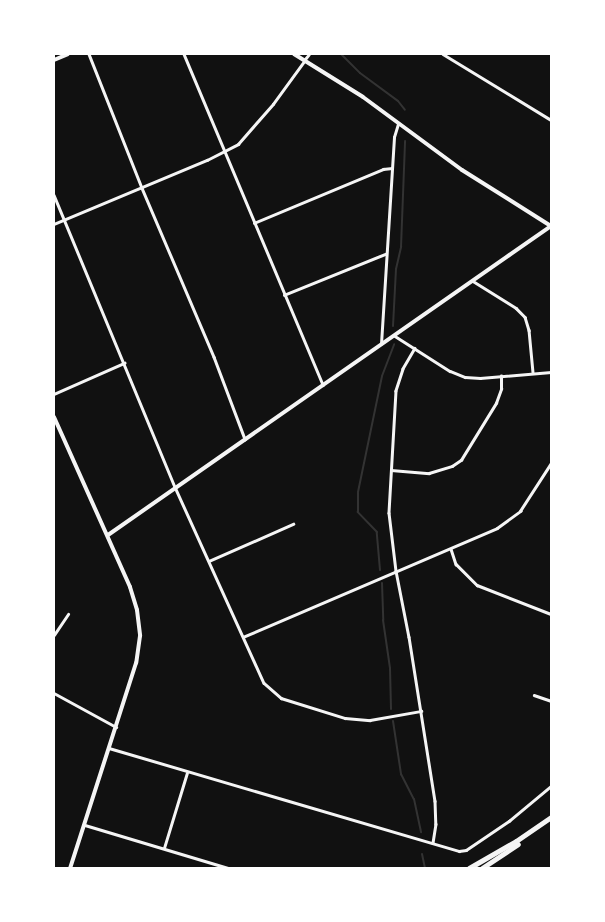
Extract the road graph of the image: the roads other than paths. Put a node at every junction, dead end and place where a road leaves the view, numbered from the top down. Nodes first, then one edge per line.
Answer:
1 (68, 54) edge
2 (89, 54) edge
3 (184, 54) edge
4 (294, 54) edge
5 (309, 54) edge
6 (444, 54) edge
7 (305, 59) junction
8 (54, 60) edge
9 (551, 120) edge
10 (399, 122) junction
11 (224, 152) junction
12 (392, 168) junction
13 (142, 188) junction
14 (54, 195) edge
15 (64, 220) junction
16 (254, 223) junction
17 (54, 224) edge
18 (551, 226) edge
19 (385, 254) junction
20 (473, 281) junction
21 (284, 295) junction
22 (395, 336) junction
23 (381, 345) junction
24 (415, 348) junction
25 (124, 363) junction
26 (533, 372) junction
27 (551, 372) edge
28 (501, 376) junction
29 (323, 385) junction
30 (54, 394) edge
31 (54, 417) edge
32 (245, 439) junction
33 (551, 463) edge
34 (391, 470) junction
35 (175, 487) junction
36 (293, 524) dead end
37 (108, 536) junction
38 (450, 549) junction
39 (209, 561) junction
40 (396, 571) junction
41 (551, 612) edge
42 (68, 614) dead end
43 (54, 635) edge
44 (243, 637) junction
45 (54, 693) edge
46 (534, 695) dead end
47 (551, 701) edge
48 (421, 711) junction
49 (116, 727) junction
50 (109, 748) junction
51 (187, 773) junction
52 (551, 786) edge
53 (551, 817) edge
54 (85, 824) junction
55 (538, 827) junction
56 (432, 843) junction
57 (164, 848) junction
58 (70, 868) edge
59 (228, 868) edge
60 (469, 868) edge
61 (482, 868) edge

1 - 8 main road
2 - 13 street
3 - 11 street
4 - 7 main road
5 - 7 street
6 - 9 street
7 - 10 main road
7 - 11 street
10 - 12 street
10 - 18 main road
11 - 13 street
11 - 16 street
12 - 16 street
12 - 19 street
13 - 15 street
13 - 32 street
14 - 15 street
15 - 17 street
15 - 25 street
16 - 21 street
18 - 20 main road
19 - 21 street
19 - 23 street
20 - 22 main road
20 - 26 street
21 - 29 street
22 - 23 main road
22 - 24 street
23 - 29 main road
24 - 28 street
24 - 34 street
25 - 30 street
25 - 35 street
26 - 27 street
26 - 28 street
28 - 34 street
29 - 32 main road
31 - 37 main road
32 - 35 main road
33 - 38 street
34 - 40 street
35 - 37 main road
35 - 39 street
36 - 39 street
37 - 49 main road
38 - 40 street
38 - 41 street
39 - 44 street
40 - 44 street
40 - 48 street
42 - 43 street
44 - 48 street
45 - 49 street
46 - 47 street
48 - 56 street
49 - 50 main road
50 - 51 street
50 - 54 main road
51 - 56 street
51 - 57 street
52 - 56 street
53 - 55 highway
54 - 57 street
54 - 58 main road
55 - 60 highway
55 - 61 highway
57 - 59 street

